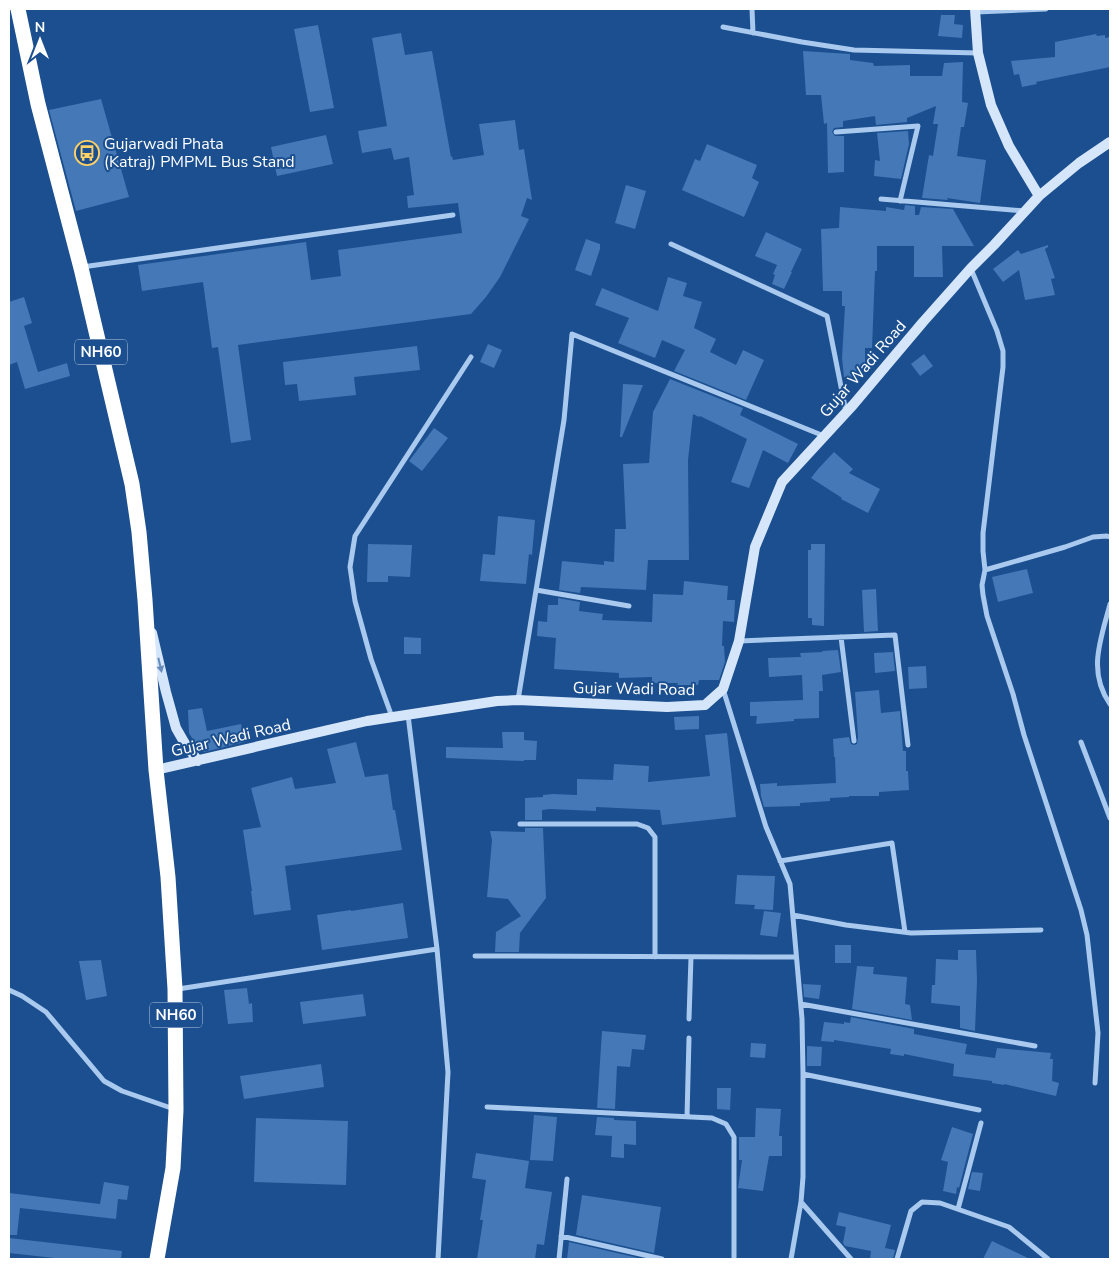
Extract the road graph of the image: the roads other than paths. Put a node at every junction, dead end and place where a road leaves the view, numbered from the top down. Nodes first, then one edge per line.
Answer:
1 (18, 9) edge
2 (752, 9) edge
3 (1046, 9) edge
4 (975, 10) edge
5 (723, 27) dead end
6 (753, 33) junction
7 (978, 53) junction
8 (836, 132) dead end
9 (1110, 142) edge
10 (1038, 196) junction
11 (881, 199) dead end
12 (900, 201) junction
13 (1025, 211) junction
14 (453, 215) dead end
15 (672, 244) dead end
16 (81, 268) junction
17 (971, 268) junction
18 (471, 357) dead end
19 (846, 413) junction
20 (825, 436) junction
21 (1110, 537) edge
22 (985, 570) junction
23 (536, 590) junction
24 (145, 600) junction
25 (1110, 604) edge
26 (629, 606) dead end
27 (841, 638) junction
28 (739, 641) junction
29 (723, 689) junction
30 (518, 700) junction
31 (1110, 704) edge
32 (408, 714) junction
33 (392, 717) junction
34 (854, 741) dead end
35 (1081, 742) dead end
36 (908, 745) dead end
37 (198, 761) junction
38 (156, 770) junction
39 (1110, 818) edge
40 (520, 824) dead end
41 (780, 861) junction
42 (793, 915) junction
43 (1041, 930) dead end
44 (904, 932) junction
45 (437, 949) junction
46 (475, 956) dead end
47 (654, 957) junction
48 (691, 957) junction
49 (796, 957) junction
50 (176, 989) junction
51 (9, 990) edge
52 (801, 1004) junction
53 (689, 1019) dead end
54 (689, 1038) dead end
55 (1035, 1046) dead end
56 (804, 1074) junction
57 (1095, 1083) dead end
58 (487, 1107) dead end
59 (176, 1110) junction
60 (979, 1110) dead end
61 (687, 1117) junction
62 (981, 1123) dead end
63 (567, 1179) dead end
64 (802, 1202) junction
65 (958, 1209) junction
66 (561, 1236) junction
67 (157, 1259) edge
68 (438, 1259) edge
69 (559, 1259) edge
70 (662, 1259) edge
71 (734, 1259) edge
72 (791, 1259) edge
73 (851, 1259) edge
74 (897, 1259) edge
75 (1048, 1259) edge

1 - 16 highway, NH60
2 - 6 street
3 - 4 street
4 - 7 street
5 - 6 street
6 - 7 street
7 - 10 street
8 - 12 street
9 - 10 street, Gujar Wadi Road
10 - 13 street, Gujar Wadi Road
11 - 12 street
12 - 13 street
13 - 17 street, Gujar Wadi Road
14 - 16 street
15 - 19 street
16 - 24 highway, NH60
17 - 19 street, Gujar Wadi Road
17 - 22 street
18 - 33 street
19 - 20 street, Gujar Wadi Road
20 - 23 street
20 - 28 street, Gujar Wadi Road
21 - 22 street
22 - 57 street
23 - 26 street
23 - 30 street
24 -> 37 street
24 - 38 highway, NH60
25 - 31 street
27 - 28 street
27 - 34 street
27 - 36 street
28 - 29 street, Gujar Wadi Road
29 - 30 street, Gujar Wadi Road
29 - 41 street
30 - 32 street, Gujar Wadi Road
32 - 33 street, Gujar Wadi Road
32 - 45 street
33 - 37 street, Gujar Wadi Road
35 - 39 street
37 - 38 street, Gujar Wadi Road
38 - 50 highway, NH60
40 - 47 street
41 - 42 street
41 - 44 street
42 - 44 street
42 - 49 street
43 - 44 street
45 - 50 street
45 - 68 street
46 - 47 street
47 - 48 street
48 - 49 street
48 - 53 street
49 - 52 street
50 - 59 highway, NH60
51 - 59 street
52 - 55 street
52 - 56 street
54 - 61 street
56 - 60 street
56 - 64 street
58 - 61 street
59 - 67 highway, NH60
61 - 71 street
62 - 65 street
63 - 66 street
64 - 72 street
64 - 73 street
65 - 74 street
65 - 75 street
66 - 69 street
66 - 70 street

